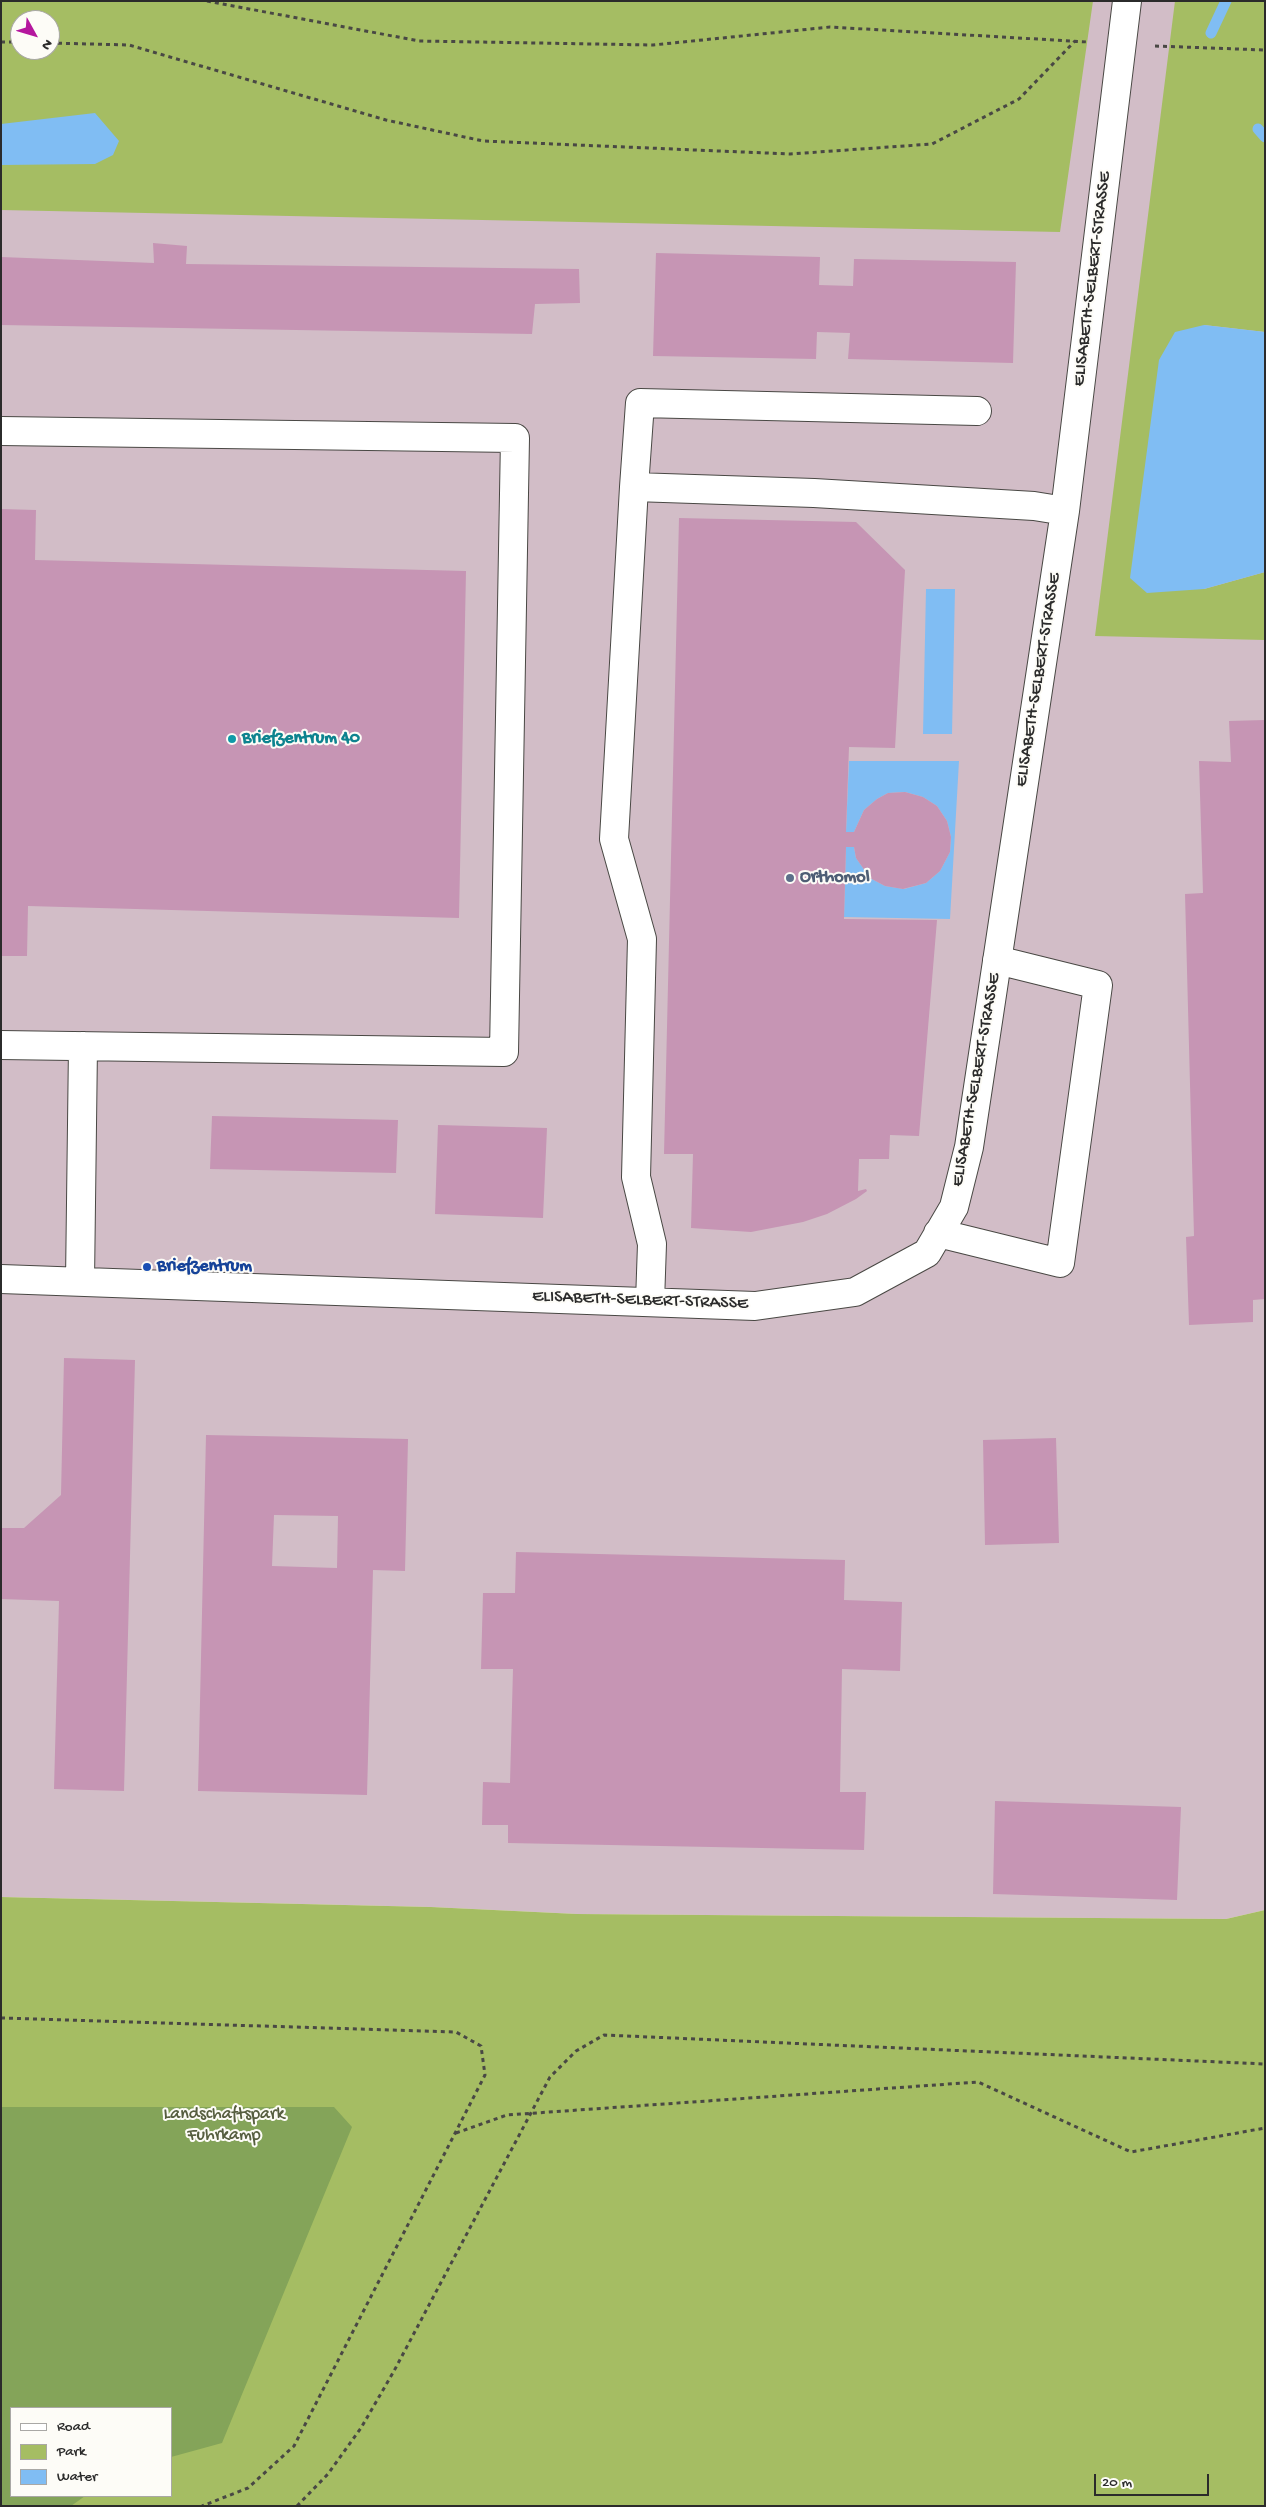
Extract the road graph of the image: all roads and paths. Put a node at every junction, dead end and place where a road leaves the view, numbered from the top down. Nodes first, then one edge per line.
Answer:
1 (207, 1) edge
2 (1127, 1) edge
3 (1075, 41) junction
4 (60, 43) edge
5 (1122, 45) junction
6 (1265, 50) edge
7 (977, 411) dead end
8 (1, 431) edge
9 (634, 487) junction
10 (1065, 510) junction
11 (997, 960) junction
12 (1, 1044) edge
13 (84, 1046) junction
14 (938, 1234) junction
15 (1, 1279) edge
16 (80, 1281) junction
17 (650, 1302) junction
18 (1, 2018) edge
19 (1265, 2064) edge
20 (532, 2113) junction
21 (1265, 2128) edge
22 (456, 2134) junction
23 (202, 2506) edge
24 (297, 2506) edge

1 - 3 path
2 - 5 street, ELISABETH-SELBERT-STRASSE
3 - 4 path
3 - 5 path
5 - 6 path
5 - 10 street, ELISABETH-SELBERT-STRASSE
7 - 9 street
8 - 13 street
9 - 10 street
9 - 17 street
10 - 11 street, ELISABETH-SELBERT-STRASSE
11 - 14 street, ELISABETH-SELBERT-STRASSE
11 - 14 street
12 - 13 street
13 - 16 street
14 - 17 street, ELISABETH-SELBERT-STRASSE
15 - 16 street, ELISABETH-SELBERT-STRASSE
16 - 17 street, ELISABETH-SELBERT-STRASSE
18 - 22 path
19 - 20 path
20 - 21 path
20 - 22 path
20 - 24 path
22 - 23 path

